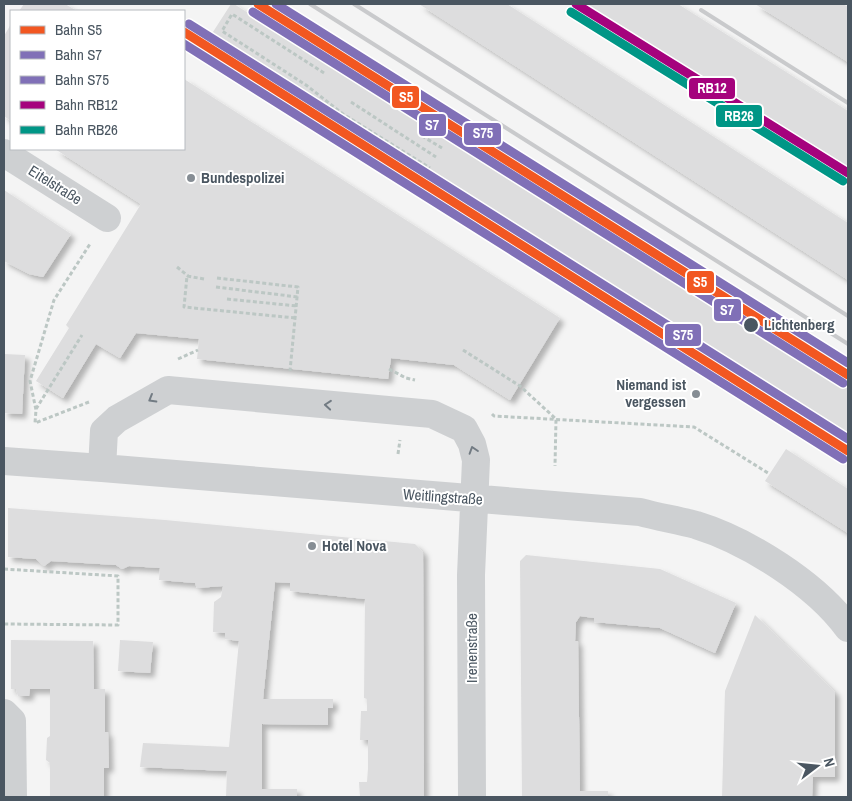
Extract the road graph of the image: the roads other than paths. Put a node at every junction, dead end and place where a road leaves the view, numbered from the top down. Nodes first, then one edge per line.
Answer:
1 (4, 153) edge
2 (107, 218) road end
3 (4, 461) edge
4 (102, 468) junction
5 (473, 499) junction
6 (848, 628) edge
7 (4, 713) edge
8 (13, 797) edge
9 (472, 797) edge

1 - 2 street, Eitelstraße
3 - 4 street, Weitlingstraße
4 - 5 street, Weitlingstraße
5 -> 4 street, Irenenstraße
5 - 6 street, Weitlingstraße
5 - 9 street, Irenenstraße
7 - 8 street

